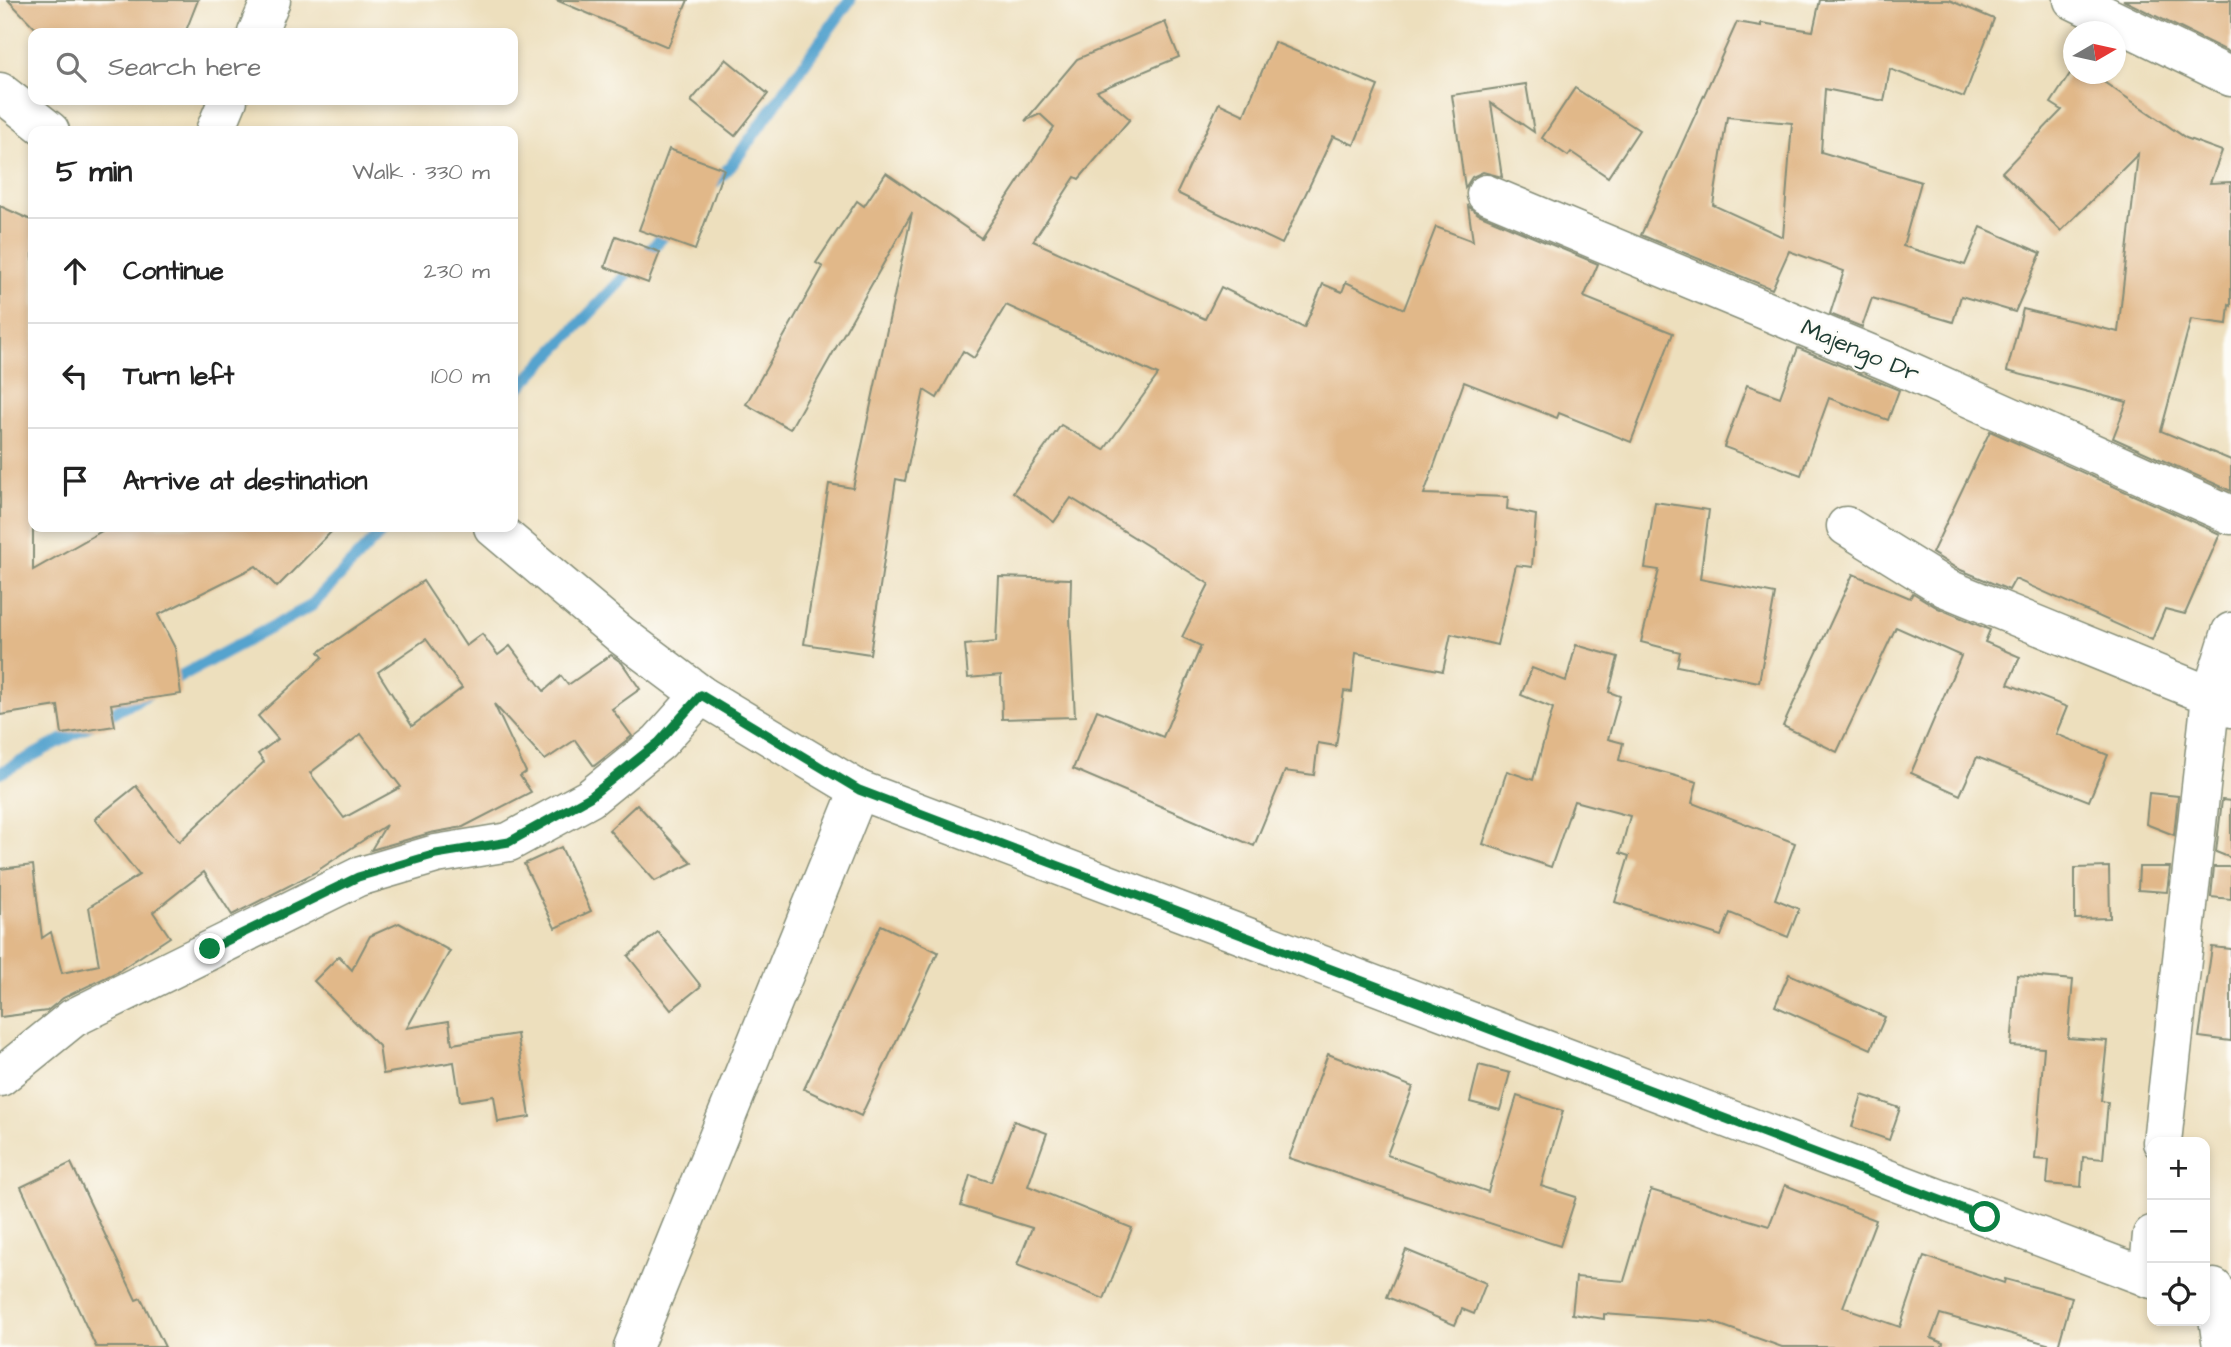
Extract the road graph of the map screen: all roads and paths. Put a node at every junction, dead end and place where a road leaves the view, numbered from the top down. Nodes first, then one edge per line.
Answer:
1 (271, 0) edge
2 (2073, 0) edge
3 (259, 28) edge
4 (2231, 77) edge
5 (0, 92) edge
6 (226, 105) edge
7 (44, 126) edge
8 (217, 126) edge
9 (1486, 194) dead end
10 (2231, 515) edge
11 (1846, 526) dead end
12 (499, 532) edge
13 (2231, 632) edge
14 (701, 695) junction
15 (2221, 702) edge
16 (859, 790) junction
17 (0, 1077) edge
18 (2163, 1137) edge
19 (2147, 1278) edge
20 (2217, 1288) edge
21 (633, 1347) edge
22 (2221, 1347) edge

1 - 3 street
2 - 4 street
5 - 7 street
6 - 8 street
9 - 10 street, Majengo Dr
11 - 15 street
12 - 14 street
13 - 15 street
14 - 16 street
14 - 17 street
15 - 18 street
16 - 19 street
16 - 21 street
20 - 22 street

